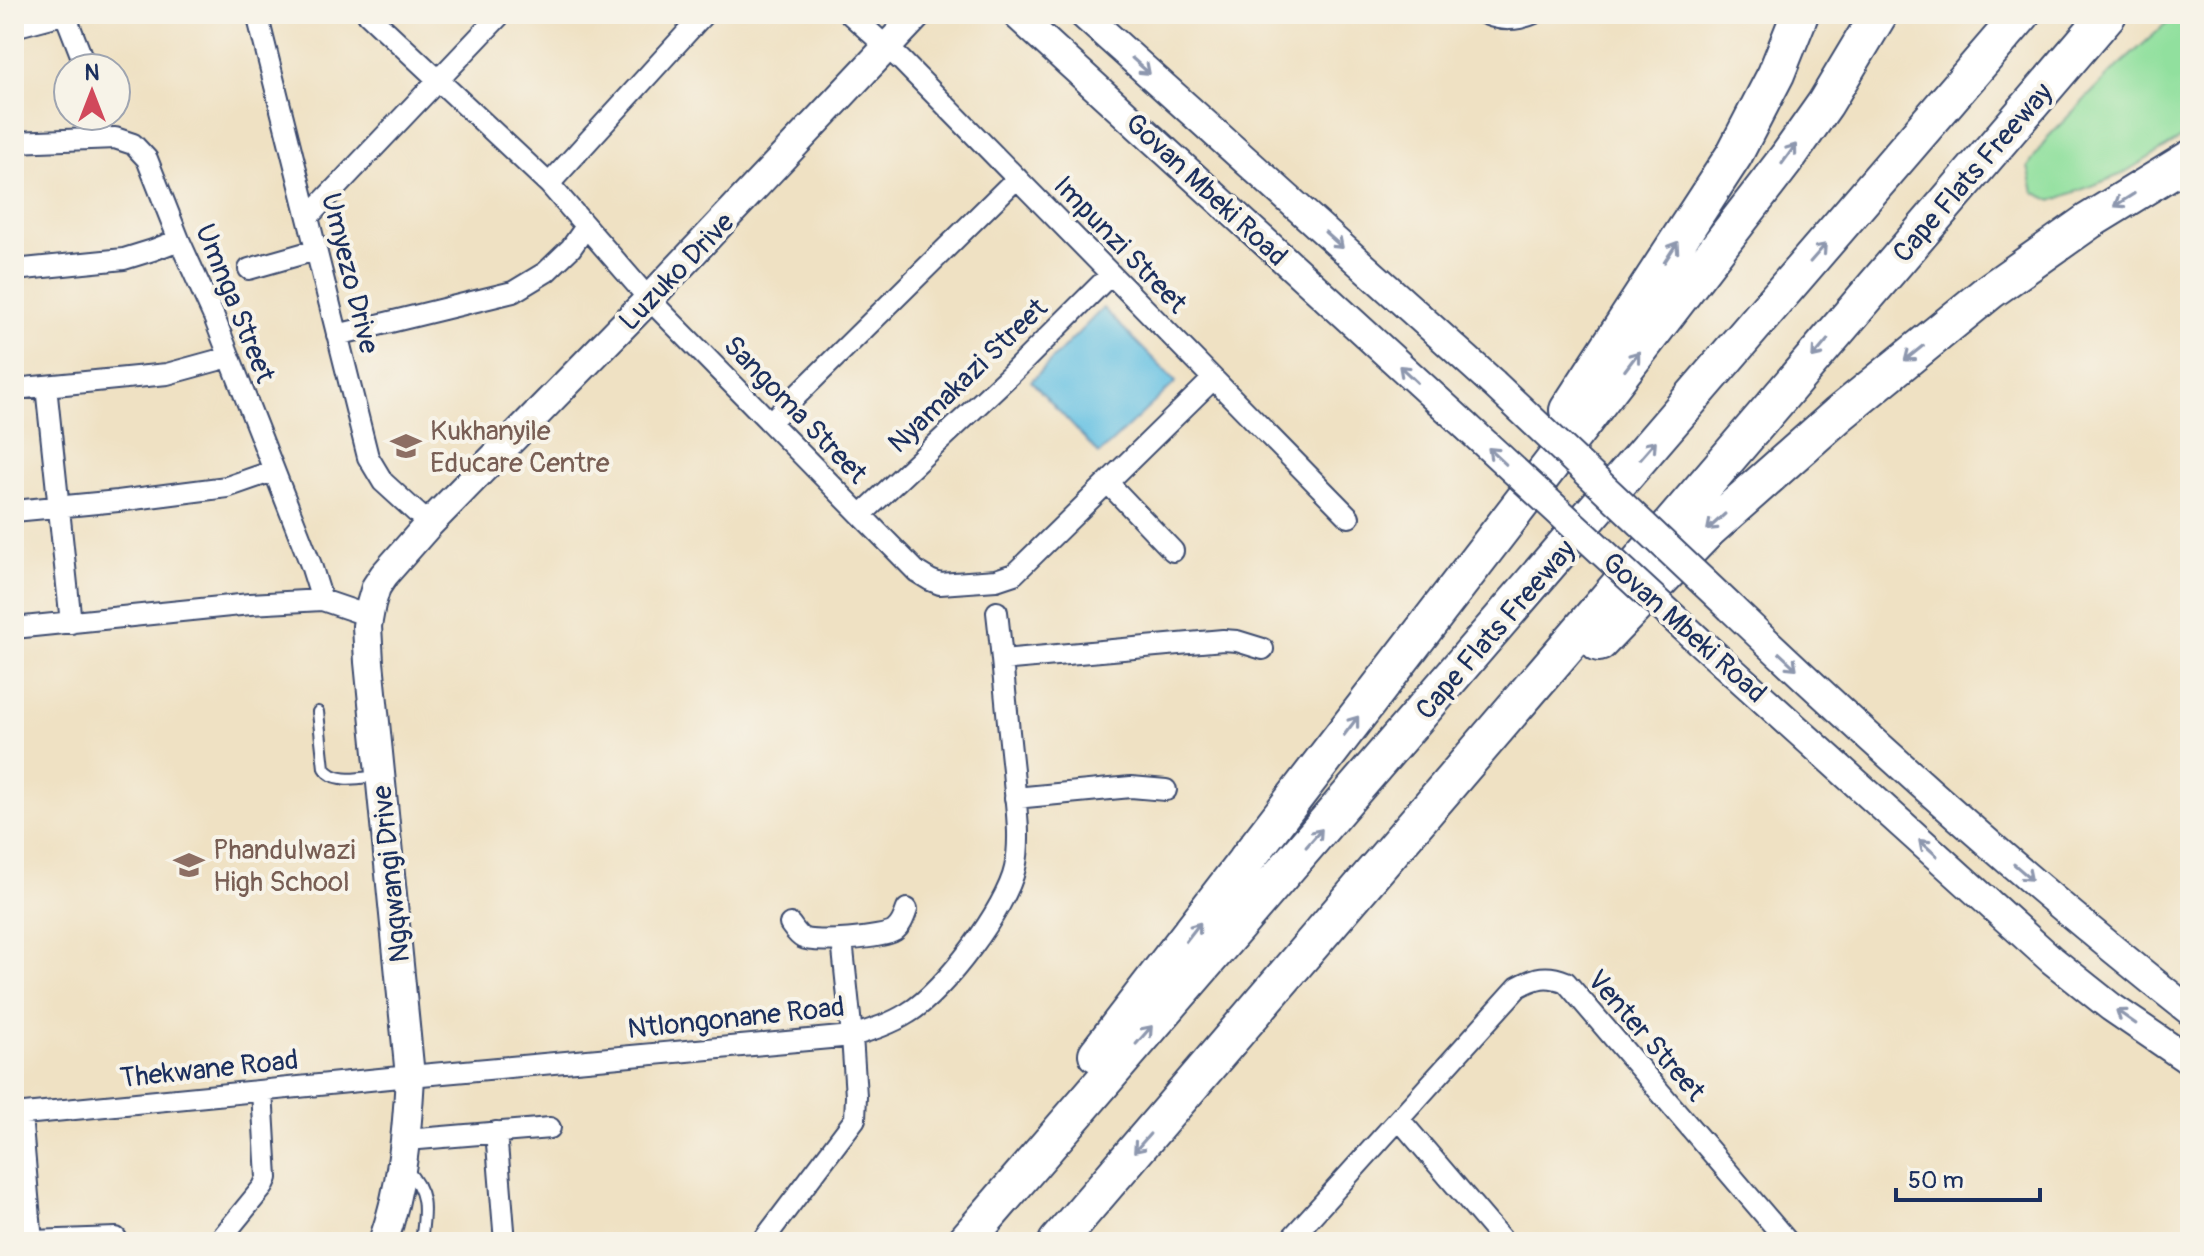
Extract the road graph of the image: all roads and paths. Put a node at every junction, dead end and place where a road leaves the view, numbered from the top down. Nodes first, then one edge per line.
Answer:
1 (64, 14) edge
2 (257, 14) edge
3 (368, 14) edge
4 (501, 14) edge
5 (704, 14) edge
6 (850, 14) edge
7 (918, 14) edge
8 (1016, 14) edge
9 (1083, 14) edge
10 (1475, 14) edge
11 (1544, 14) edge
12 (1800, 14) edge
13 (1879, 14) edge
14 (2022, 14) edge
15 (2108, 14) edge
16 (14, 27) edge
17 (887, 48) junction
18 (79, 52) edge
19 (438, 81) junction
20 (14, 142) edge
21 (2190, 159) edge
22 (1017, 178) junction
23 (549, 184) junction
24 (308, 217) junction
25 (585, 228) junction
26 (179, 240) junction
27 (316, 250) junction
28 (15, 264) edge
29 (249, 269) dead end
30 (1111, 274) junction
31 (649, 299) junction
32 (337, 335) junction
33 (229, 357) junction
34 (1213, 379) junction
35 (46, 386) junction
36 (14, 389) edge
37 (770, 422) junction
38 (273, 471) junction
39 (1108, 483) junction
40 (59, 507) junction
41 (14, 511) edge
42 (861, 515) junction
43 (1349, 517) dead end
44 (429, 524) junction
45 (1499, 534) junction
46 (1173, 551) dead end
47 (322, 600) junction
48 (997, 612) dead end
49 (369, 616) junction
50 (71, 623) junction
51 (14, 628) edge
52 (1263, 649) dead end
53 (1002, 660) junction
54 (318, 712) dead end
55 (381, 776) junction
56 (1166, 790) dead end
57 (1015, 798) junction
58 (907, 909) dead end
59 (790, 924) dead end
60 (842, 940) junction
61 (1258, 1008) junction
62 (2190, 1011) edge
63 (852, 1036) junction
64 (2190, 1061) edge
65 (410, 1076) junction
66 (262, 1091) junction
67 (17, 1115) edge
68 (1399, 1119) junction
69 (550, 1128) dead end
70 (496, 1132) junction
71 (404, 1152) junction
72 (116, 1238) dead end
73 (32, 1242) edge
74 (218, 1242) edge
75 (383, 1242) edge
76 (421, 1242) edge
77 (505, 1242) edge
78 (762, 1242) edge
79 (963, 1242) edge
80 (1057, 1242) edge
81 (1288, 1242) edge
82 (1504, 1242) edge
83 (1788, 1242) edge

1 - 16 street
1 - 18 street
2 - 24 street, Umyezo Drive
3 - 19 street, Sangoma Street
4 - 19 street
5 - 23 street
6 - 17 street, Impunzi Street
7 - 17 main road, Luzuko Drive
64 -> 8 main road, Govan Mbeki Road, bridge
9 -> 62 main road, Govan Mbeki Road, bridge
10 - 11 lane
45 -> 12 highway
45 -> 13 highway
79 -> 14 highway, Cape Flats Freeway
15 -> 61 highway, Cape Flats Freeway
17 - 22 street, Impunzi Street
17 - 31 main road, Luzuko Drive
19 - 23 street, Sangoma Street
19 - 24 street
20 - 26 street, Umnga Street
21 -> 61 highway
22 - 30 street, Impunzi Street
22 - 37 street
23 - 25 street, Sangoma Street
24 - 27 street, Umyezo Drive
25 - 31 street, Sangoma Street
25 - 32 street
26 - 28 street
26 - 33 street, Umnga Street
27 - 29 street
27 - 32 street, Umyezo Drive
30 - 34 street, Impunzi Street
30 - 42 street, Nyamakazi Street
31 - 37 street, Sangoma Street
31 - 44 main road, Luzuko Drive
32 - 44 street, Umyezo Drive
33 - 35 street
33 - 38 street, Umnga Street
34 - 39 street, Sangoma Street
34 - 43 street, Impunzi Street
35 - 36 street
35 - 40 street
37 - 42 street, Sangoma Street
38 - 40 street
38 - 47 street, Umnga Street
39 - 42 street, Sangoma Street
39 - 46 street
40 - 41 street
40 - 50 street
44 - 49 main road, Ngqwangi Drive
79 -> 45 highway
47 - 49 street
47 - 50 street
48 - 53 street, Ntlongonane Road
49 - 55 main road, Ngqwangi Drive
50 - 51 street
52 - 53 street
53 - 57 street, Ntlongonane Road
54 - 55 lane
55 - 65 main road, Ngqwangi Drive
56 - 57 street
57 - 63 street, Ntlongonane Road
58 - 60 street
59 - 60 street
60 - 63 street
61 -> 80 highway, Cape Flats Freeway
63 - 65 street, Ntlongonane Road
63 - 78 street
65 - 66 street, Thekwane Road
65 - 71 main road, Ngqwangi Drive
66 - 67 street, Thekwane Road
66 - 74 street
67 - 73 street
68 - 81 street, Venter Street
68 - 82 street
68 - 83 street, Venter Street
69 - 70 street
70 - 71 street
70 - 77 street
71 - 75 main road, Ngqwangi Drive
71 - 76 lane
72 - 73 street

